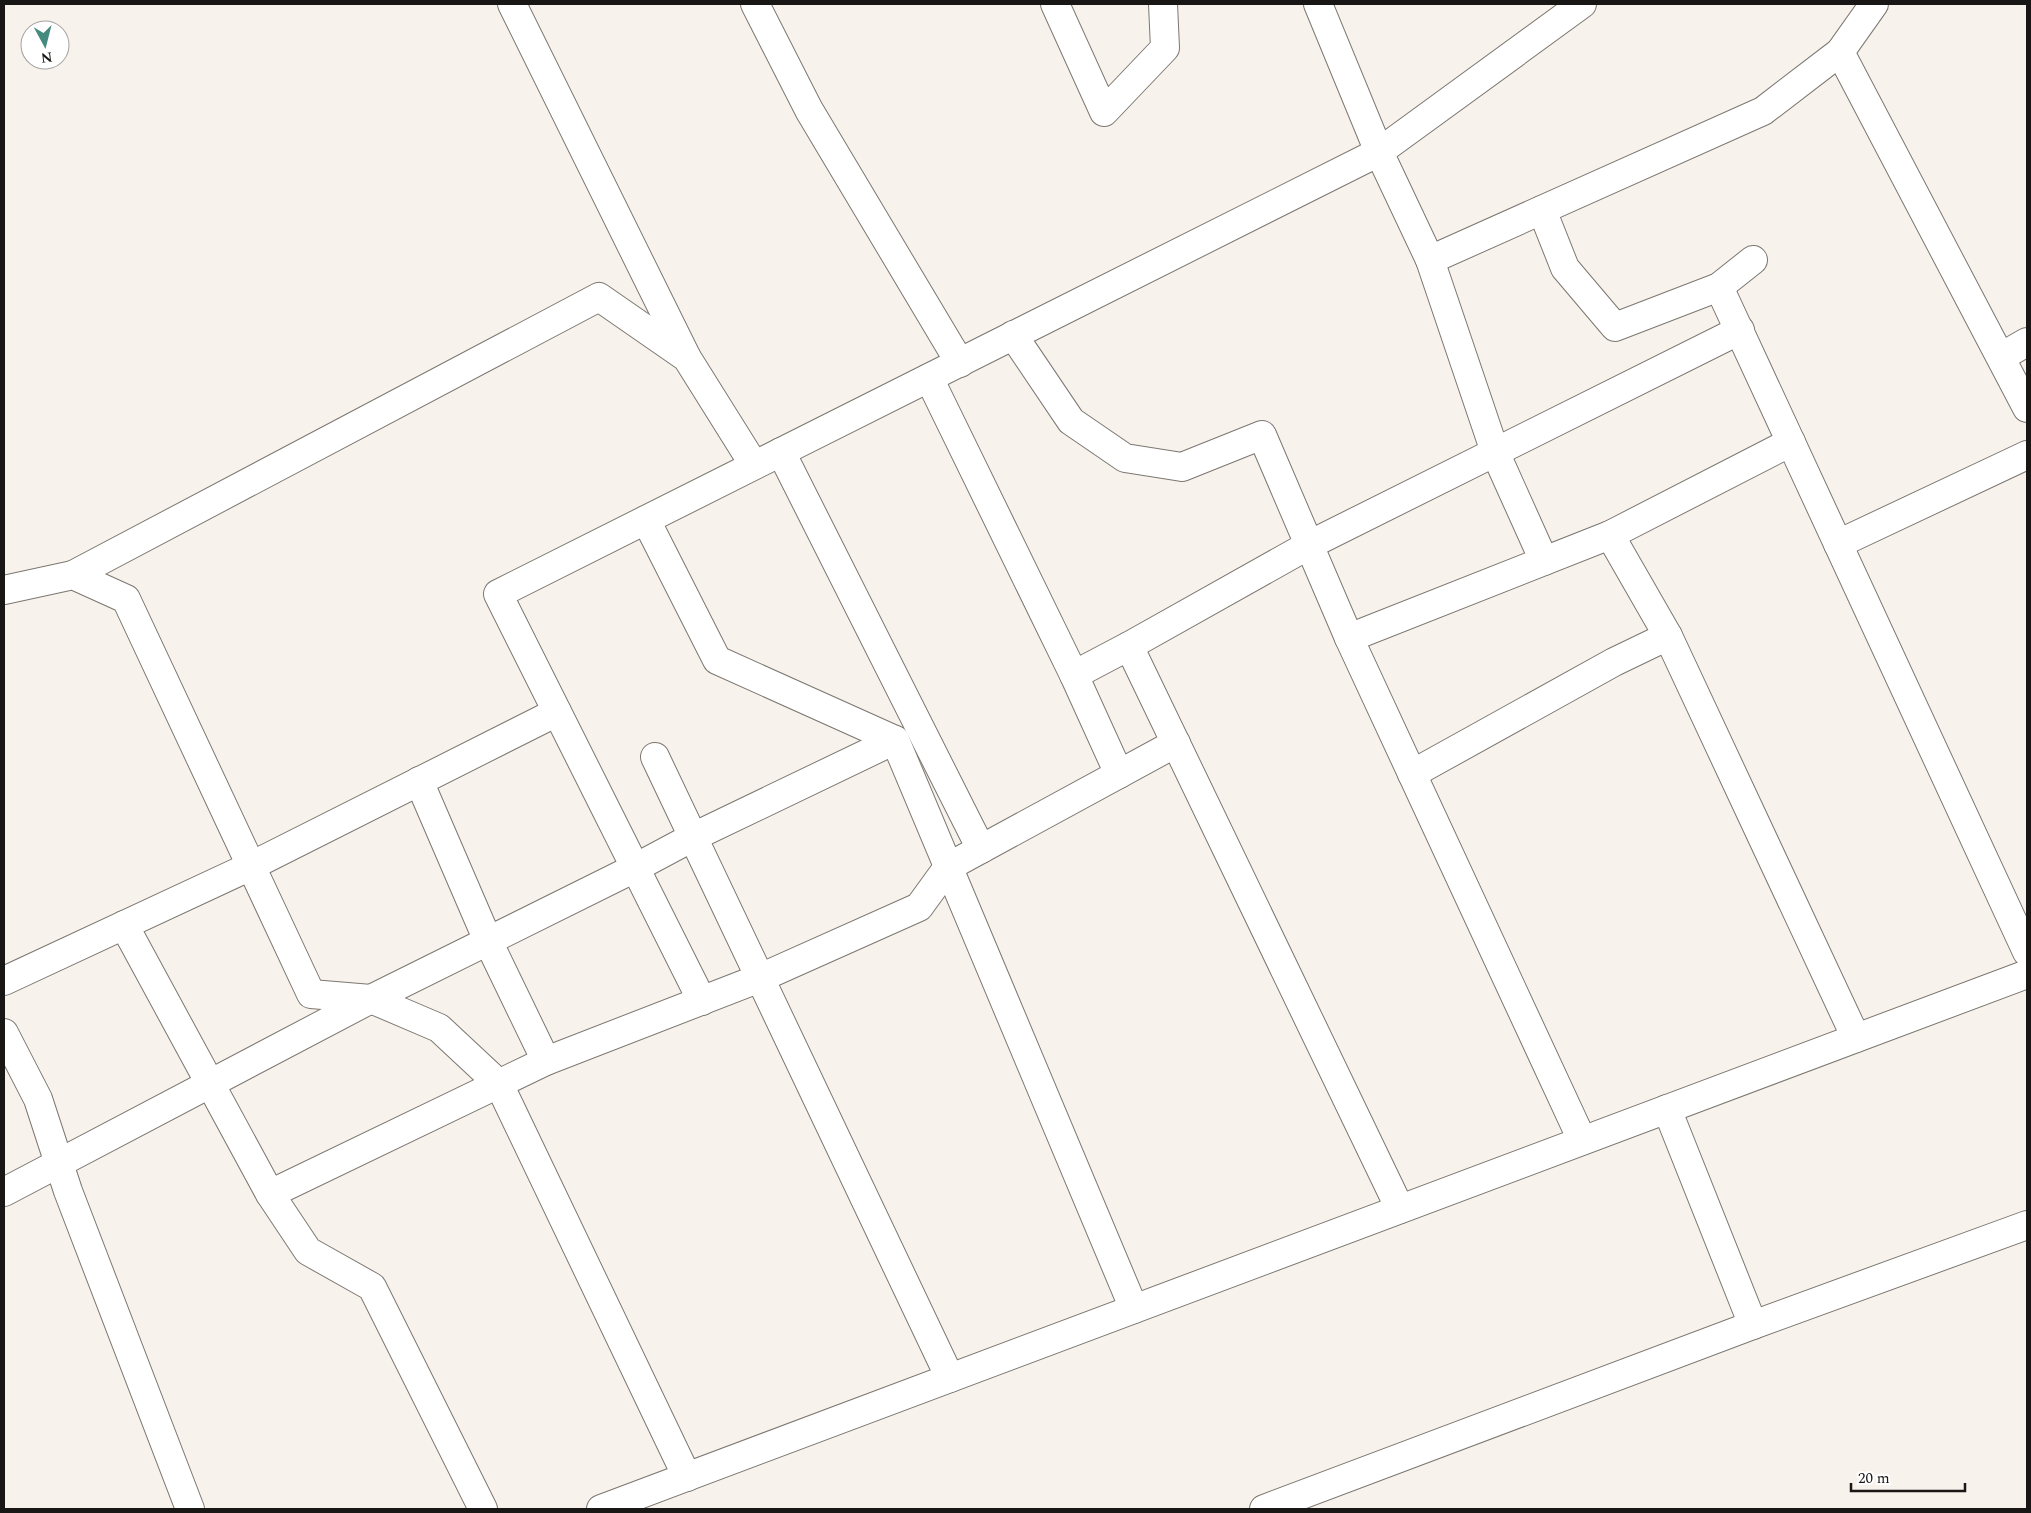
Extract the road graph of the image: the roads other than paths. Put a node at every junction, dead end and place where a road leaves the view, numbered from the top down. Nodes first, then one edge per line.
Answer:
1 (512, 4) edge
2 (755, 4) edge
3 (1055, 4) edge
4 (1163, 4) edge
5 (1318, 4) edge
6 (1582, 4) edge
7 (1874, 4) edge
8 (1840, 52) junction
9 (1379, 152) junction
10 (1542, 210) junction
11 (1430, 260) junction
12 (1753, 260) dead end
13 (1719, 287) junction
14 (1740, 330) junction
15 (1013, 335) junction
16 (2027, 342) edge
17 (2001, 357) junction
18 (687, 358) junction
19 (960, 363) junction
20 (928, 378) junction
21 (2027, 408) edge
22 (1791, 442) junction
23 (781, 452) junction
24 (1495, 452) junction
25 (2027, 455) edge
26 (754, 465) junction
27 (646, 520) junction
28 (1610, 535) junction
29 (1838, 544) junction
30 (1309, 545) junction
31 (1544, 561) junction
32 (73, 575) junction
33 (4, 590) edge
34 (1668, 636) junction
35 (1349, 638) junction
36 (1130, 646) junction
37 (1074, 675) junction
38 (557, 712) junction
39 (895, 740) junction
40 (1176, 742) junction
41 (655, 757) dead end
42 (1119, 774) junction
43 (1412, 774) junction
44 (419, 781) junction
45 (693, 837) junction
46 (981, 849) junction
47 (251, 866) junction
48 (948, 867) junction
49 (635, 868) junction
50 (124, 925) junction
51 (488, 941) junction
52 (2027, 952) edge
53 (2027, 974) edge
54 (760, 978) junction
55 (4, 981) edge
56 (371, 999) junction
57 (702, 1001) junction
58 (4, 1033) edge
59 (1856, 1038) junction
60 (546, 1061) junction
61 (210, 1084) junction
62 (499, 1084) junction
63 (1667, 1109) junction
64 (1582, 1140) junction
65 (59, 1164) junction
66 (4, 1192) edge
67 (270, 1194) junction
68 (1400, 1209) junction
69 (2027, 1225) edge
70 (1134, 1309) junction
71 (1753, 1325) junction
72 (950, 1378) junction
73 (687, 1477) junction
74 (1273, 1507) edge
75 (190, 1509) edge
76 (483, 1509) edge
77 (601, 1509) edge

1 - 18 street
2 - 19 street
3 - 4 street
5 - 9 street
6 - 9 street
7 - 8 street
8 - 10 street
8 - 17 street
9 - 11 street
9 - 15 street
10 - 11 street
10 - 13 street
11 - 24 street
12 - 13 street
13 - 14 street
14 - 22 street
14 - 24 street
15 - 19 street
15 - 30 street
16 - 17 street
17 - 21 street
18 - 26 street
18 - 32 street
19 - 20 street
20 - 23 street
20 - 37 street
22 - 28 street
22 - 29 street
23 - 26 street
23 - 46 street
24 - 30 street
24 - 31 street
25 - 29 street
26 - 27 street
27 - 38 street
27 - 39 street
28 - 31 street
28 - 34 street
29 - 52 street
30 - 35 street
30 - 36 street
31 - 35 street
32 - 33 street
32 - 47 street
34 - 43 street
34 - 59 street
35 - 43 street
36 - 37 street
36 - 40 street
37 - 42 street
38 - 44 street
38 - 49 street
39 - 45 street
39 - 48 street
40 - 42 street
40 - 68 street
41 - 45 street
42 - 46 street
43 - 64 street
44 - 47 street
44 - 51 street
45 - 49 street
45 - 54 street
46 - 48 street
47 - 50 street
47 - 56 street
48 - 54 street
48 - 70 street
49 - 51 street
49 - 57 street
50 - 55 street
50 - 61 street
51 - 56 street
51 - 60 street
53 - 59 street
54 - 57 street
54 - 72 street
56 - 61 street
56 - 62 street
57 - 60 street
58 - 65 street
59 - 63 street
60 - 62 street
61 - 65 street
61 - 67 street
62 - 67 street
62 - 73 street
63 - 64 street
63 - 71 street
64 - 68 street
65 - 66 street
65 - 75 street
67 - 76 street
68 - 70 street
69 - 71 street
70 - 72 street
71 - 74 street
72 - 73 street
73 - 77 street

